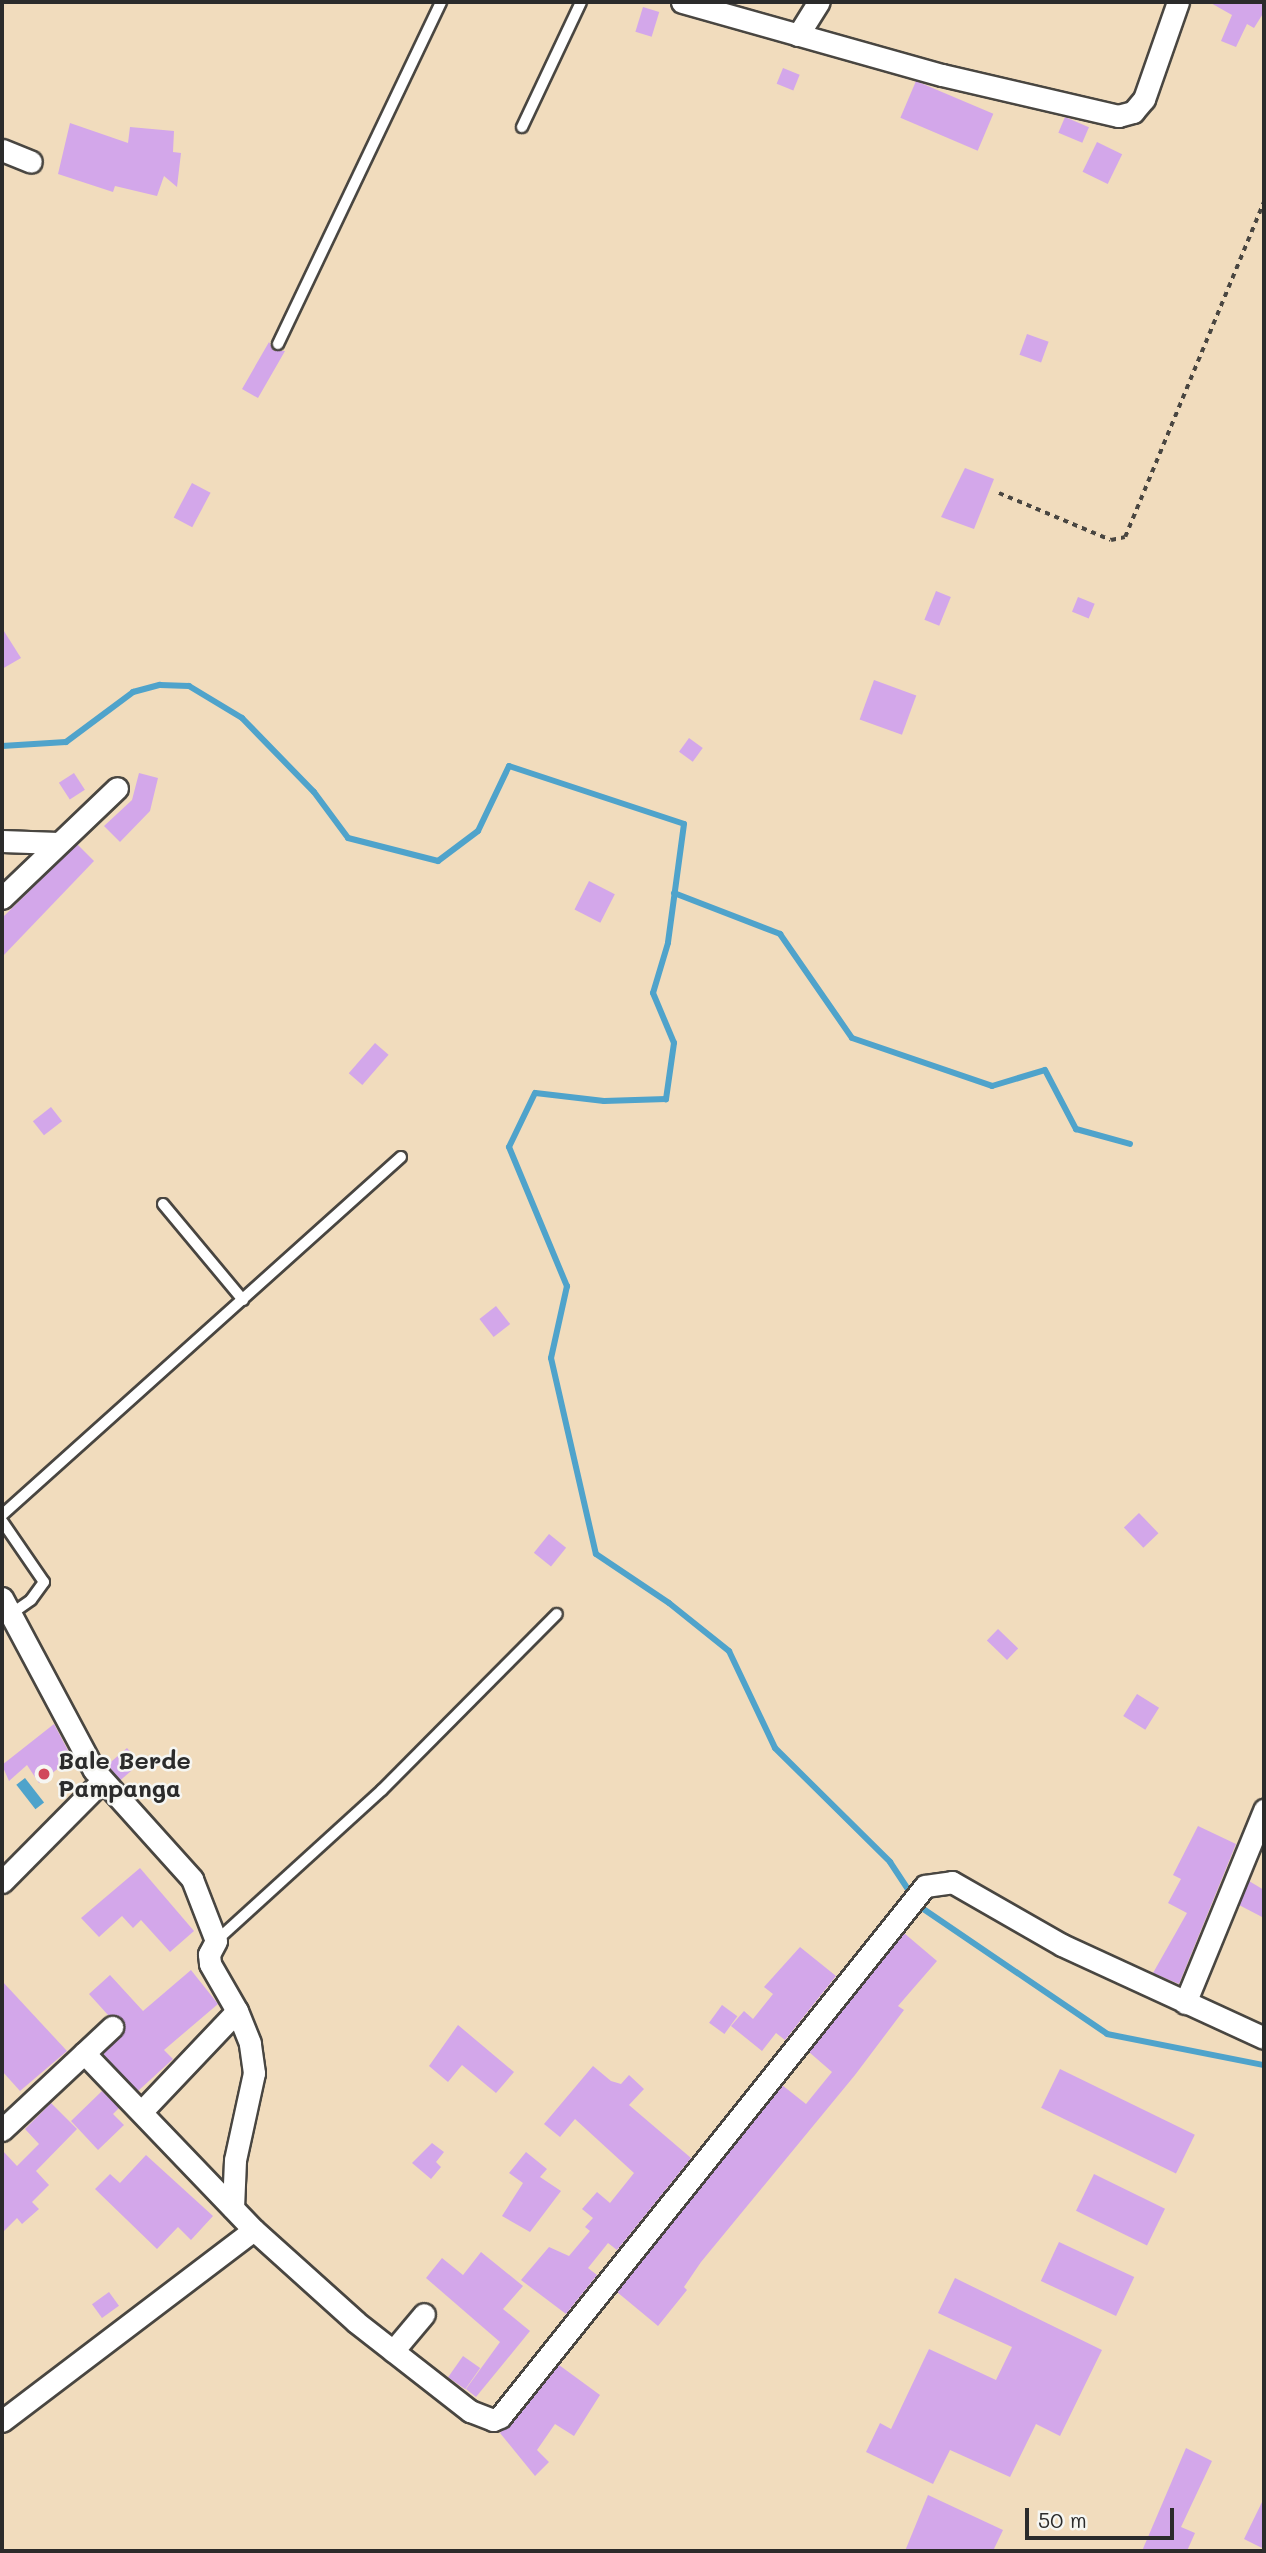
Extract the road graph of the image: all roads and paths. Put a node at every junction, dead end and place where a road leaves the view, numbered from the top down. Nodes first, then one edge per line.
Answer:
1 (441, 2) edge
2 (581, 2) edge
3 (682, 2) edge
4 (819, 2) edge
5 (1178, 2) edge
6 (743, 11) edge
7 (798, 35) junction
8 (522, 127) dead end
9 (2, 150) edge
10 (31, 162) dead end
11 (1264, 201) edge
12 (278, 344) dead end
13 (999, 493) dead end
14 (117, 788) dead end
15 (2, 841) edge
16 (58, 843) junction
17 (2, 898) edge
18 (401, 1157) dead end
19 (163, 1204) dead end
20 (243, 1300) junction
21 (2, 1515) edge
22 (2, 1521) edge
23 (5, 1610) edge
24 (556, 1614) dead end
25 (102, 1781) junction
26 (1264, 1810) edge
27 (2, 1882) edge
28 (216, 1941) junction
29 (1185, 2003) junction
30 (237, 2011) junction
31 (112, 2027) dead end
32 (1264, 2038) edge
33 (85, 2053) junction
34 (141, 2112) junction
35 (2, 2130) edge
36 (233, 2207) junction
37 (254, 2230) junction
38 (424, 2314) dead end
39 (393, 2351) junction
40 (2, 2421) edge

1 - 12 lane
2 - 8 lane
3 - 6 street
4 - 7 street
5 - 7 street
6 - 7 street
9 - 10 street
11 - 13 path
14 - 16 street
15 - 16 street
16 - 17 street
18 - 20 lane
19 - 20 lane
20 - 21 lane
22 - 23 lane
23 - 25 street
24 - 28 lane
25 - 27 street
25 - 28 street
26 - 29 street
28 - 30 street
29 - 32 street
29 - 39 street
30 - 34 street
30 - 36 street
31 - 33 street
33 - 34 street
33 - 35 street
34 - 36 street
36 - 37 street
37 - 39 street
37 - 40 street
38 - 39 street

